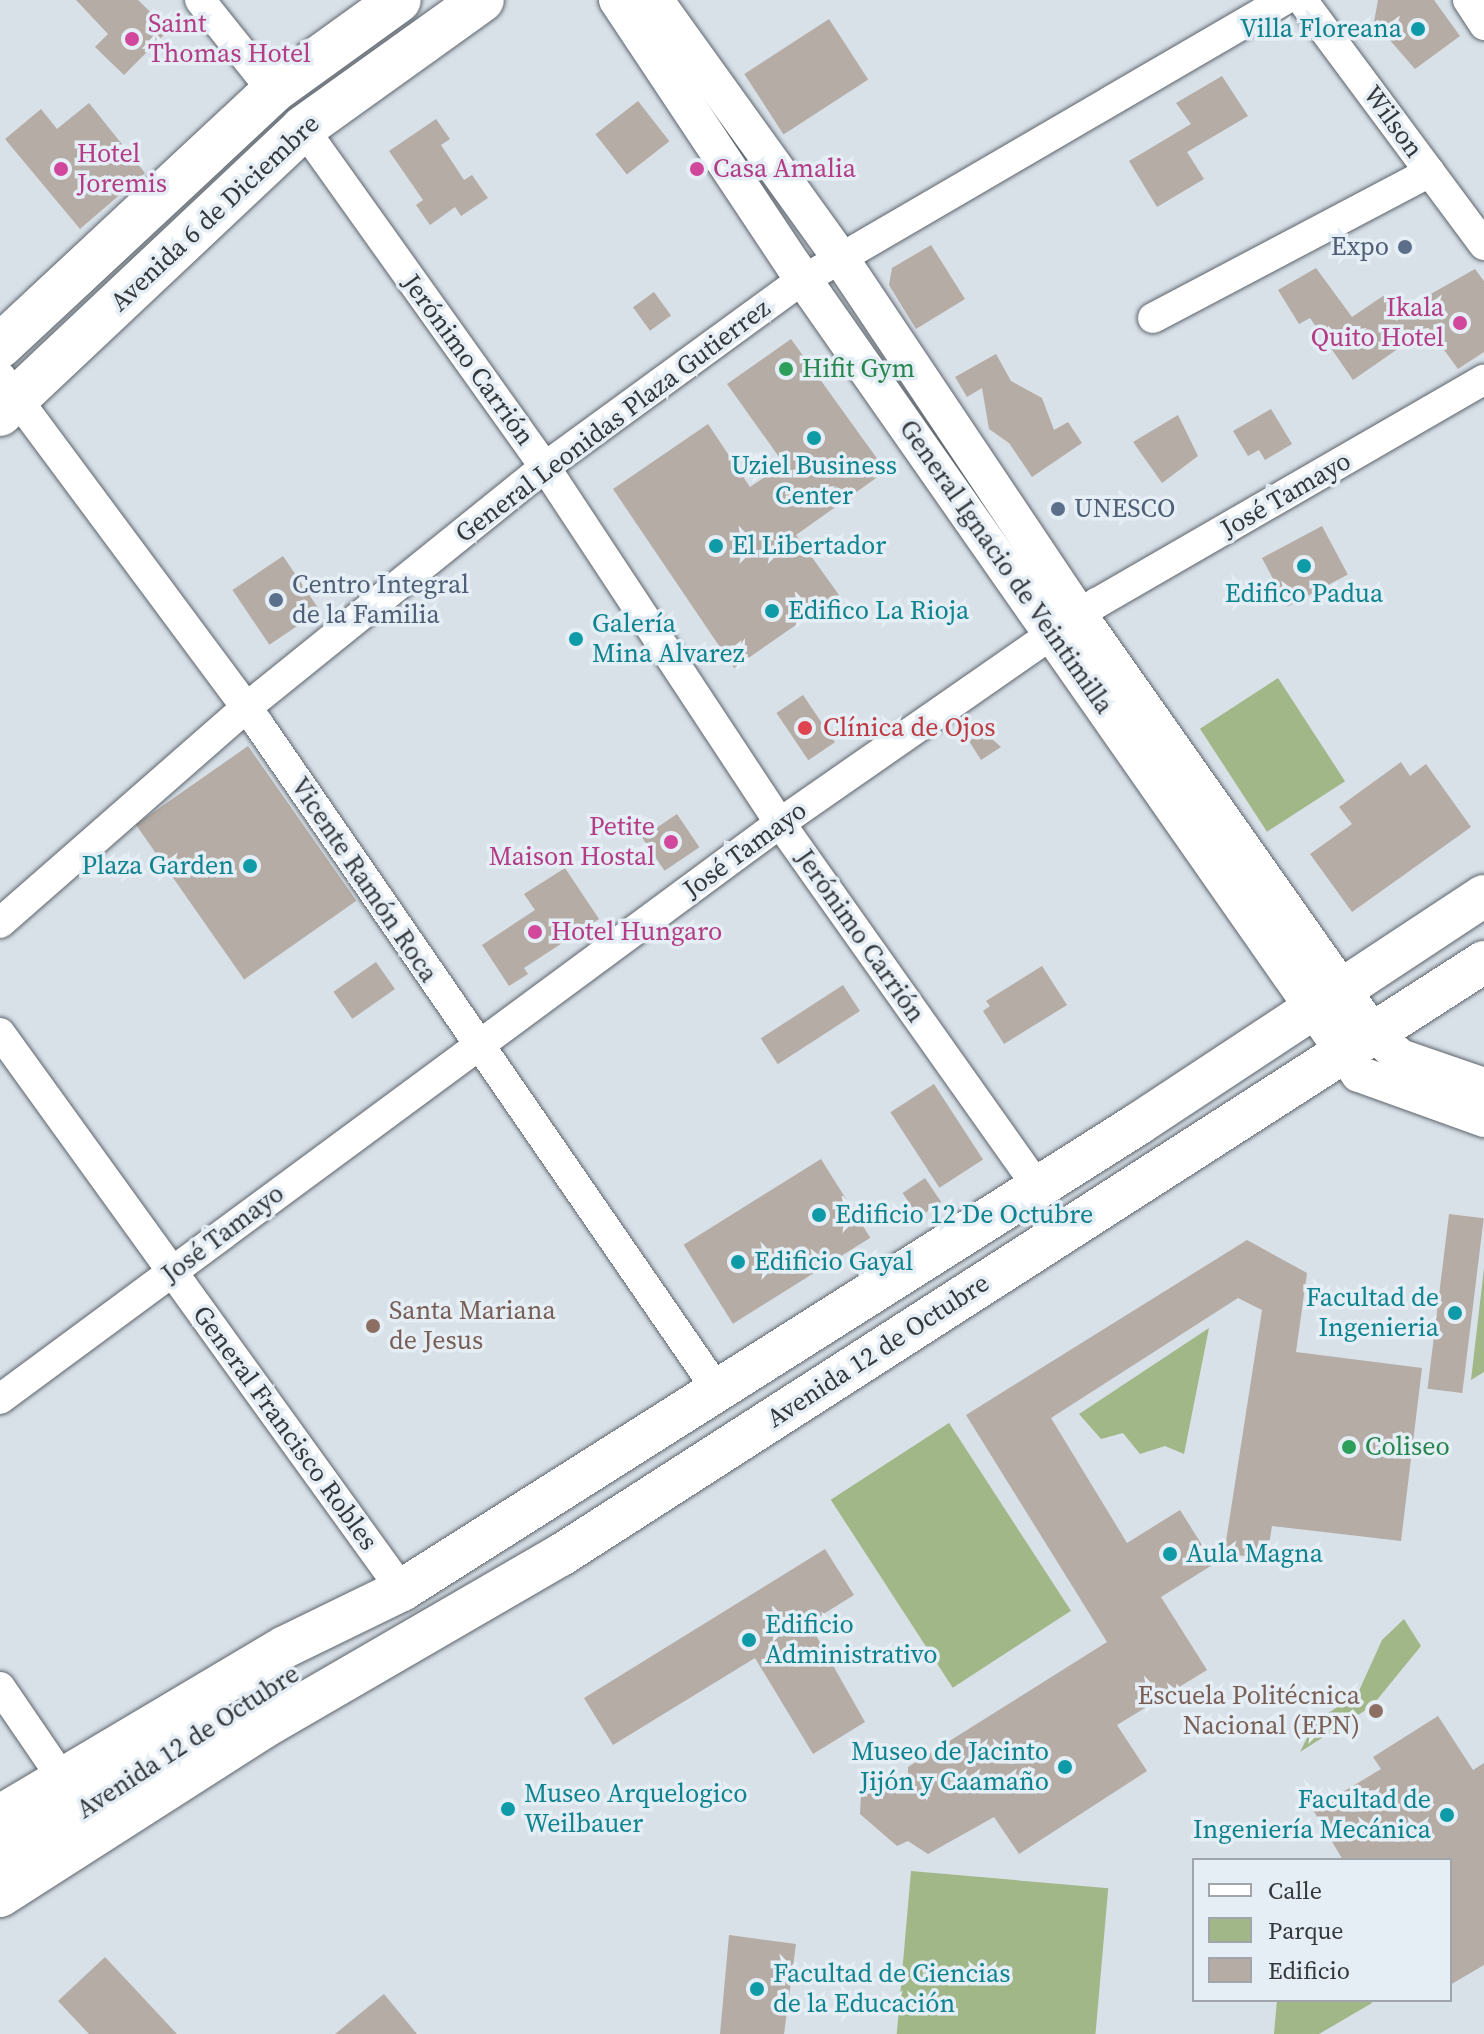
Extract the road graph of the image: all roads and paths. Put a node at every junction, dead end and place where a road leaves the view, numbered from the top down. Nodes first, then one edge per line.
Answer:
1 (200, 0) edge
2 (399, 0) edge
3 (482, 0) edge
4 (617, 0) edge
5 (655, 0) edge
6 (1284, 0) edge
7 (1302, 0) edge
8 (1468, 0) edge
9 (1484, 25) edge
10 (273, 91) junction
11 (303, 128) junction
12 (1430, 172) junction
13 (1484, 245) edge
14 (839, 256) junction
15 (804, 279) junction
16 (1153, 318) dead end
17 (0, 346) edge
18 (1484, 380) edge
19 (6, 395) edge
20 (545, 467) junction
21 (1066, 625) junction
22 (246, 708) junction
23 (780, 823) junction
24 (1484, 896) edge
25 (0, 923) edge
26 (1484, 962) edge
27 (1328, 998) junction
28 (0, 1033) edge
29 (1359, 1044) junction
30 (478, 1046) junction
31 (1484, 1086) edge
32 (1484, 1119) edge
33 (1038, 1188) junction
34 (931, 1256) junction
35 (172, 1272) junction
36 (900, 1337) junction
37 (718, 1391) junction
38 (0, 1399) edge
39 (665, 1488) junction
40 (385, 1600) junction
41 (324, 1653) junction
42 (0, 1687) edge
43 (264, 1727) junction
44 (62, 1778) junction
45 (0, 1816) edge
46 (0, 1840) edge
47 (0, 1861) edge
48 (0, 1896) edge
49 (0, 1915) edge

1 - 10 street
2 - 10 main road, Avenida 6 de Diciembre
3 - 11 main road, Avenida 6 de Diciembre
4 - 15 street, General Ignacio de Veintimilla
5 - 14 street, General Ignacio de Veintimilla
6 - 14 street, General Leonidas Plaza Gutierrez
7 - 12 street, Wilson
8 - 9 street
10 - 17 main road, Avenida 6 de Diciembre
11 - 19 main road, Avenida 6 de Diciembre
11 - 20 street, Jerónimo Carrión
12 - 13 street, Wilson
12 - 16 street
14 - 15 street, General Leonidas Plaza Gutierrez
14 - 21 street, General Ignacio de Veintimilla
15 - 20 street, General Leonidas Plaza Gutierrez
15 - 21 street, General Ignacio de Veintimilla
18 - 21 street, José Tamayo
19 - 22 street, Vicente Ramón Roca
20 - 22 street, General Leonidas Plaza Gutierrez
20 - 23 street, Jerónimo Carrión
21 - 23 street, José Tamayo
21 - 27 street, General Ignacio de Veintimilla
22 - 25 street, General Leonidas Plaza Gutierrez
22 - 30 street, Vicente Ramón Roca
23 - 30 street, José Tamayo
23 - 33 street, Jerónimo Carrión
24 - 27 main road, Avenida 12 de Octubre
26 - 29 main road, Avenida 12 de Octubre
27 - 29 street, General Ignacio de Veintimilla
27 - 33 main road, Avenida 12 de Octubre
28 - 35 street, General Francisco Robles
29 - 31 street
29 - 32 street
29 - 36 main road, Avenida 12 de Octubre
30 - 35 street, José Tamayo
30 - 37 street, Vicente Ramón Roca
33 - 34 main road, Avenida 12 de Octubre
34 - 36 main road
34 - 37 main road, Avenida 12 de Octubre
35 - 38 street, José Tamayo
35 - 40 street, General Francisco Robles
36 - 39 main road, Avenida 12 de Octubre
37 - 39 main road
37 - 40 main road, Avenida 12 de Octubre
39 - 43 main road, Avenida 12 de Octubre
40 - 41 main road, Avenida 12 de Octubre
40 - 44 main road, Avenida 12 de Octubre
41 - 46 main road
41 - 47 main road, Avenida 12 de Octubre
42 - 44 street
43 - 48 main road, Avenida 12 de Octubre
43 - 49 main road, Avenida 12 de Octubre
44 - 45 main road, Avenida 12 de Octubre

